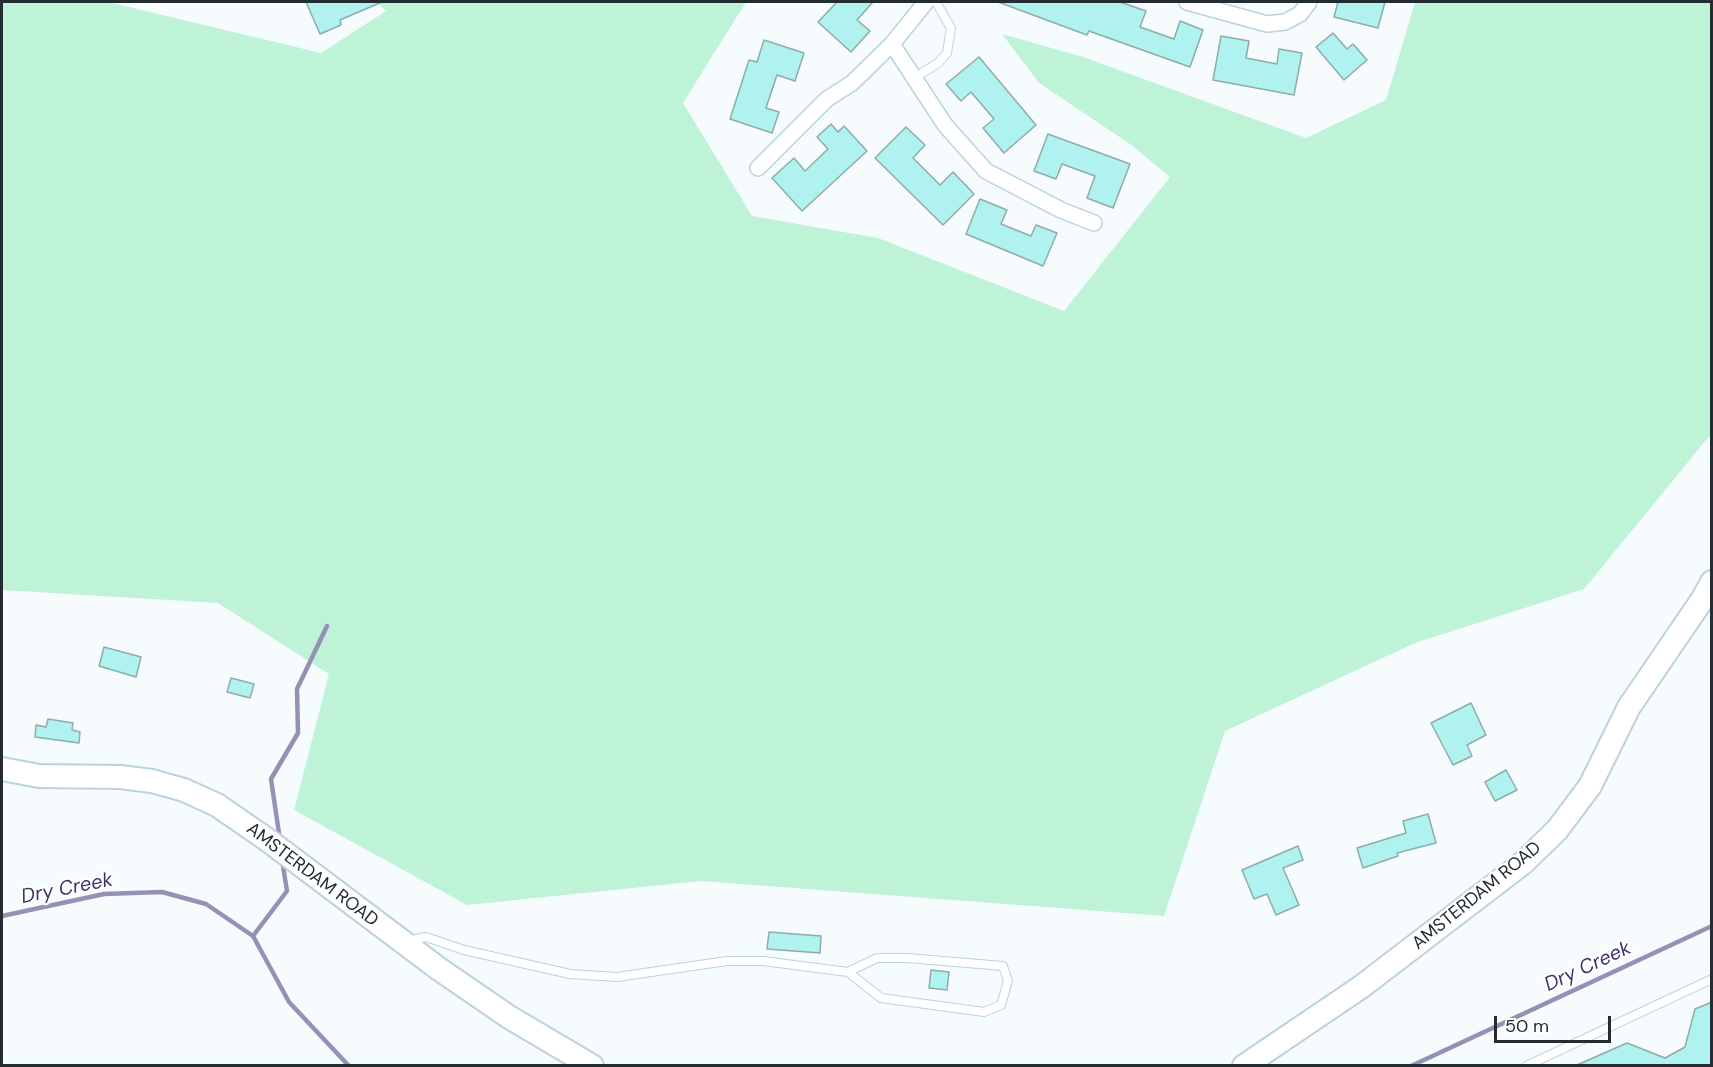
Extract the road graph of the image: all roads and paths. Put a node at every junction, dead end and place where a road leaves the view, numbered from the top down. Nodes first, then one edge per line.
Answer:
1 (926, 2) edge
2 (936, 2) edge
3 (1187, 2) edge
4 (1301, 6) edge
5 (892, 44) junction
6 (914, 78) junction
7 (758, 168) dead end
8 (1094, 223) dead end
9 (1712, 582) edge
10 (2, 769) edge
11 (409, 947) junction
12 (848, 972) junction
13 (1712, 979) edge
14 (592, 1065) edge
15 (1245, 1065) edge
16 (1527, 1065) edge

1 - 5 street
2 - 6 lane
3 - 4 street
5 - 6 street
5 - 7 street
6 - 8 street
9 - 15 main road, AMSTERDAM ROAD
10 - 11 main road, AMSTERDAM ROAD
11 - 12 lane
11 - 14 main road, AMSTERDAM ROAD
12 - 12 lane
13 - 16 lane

